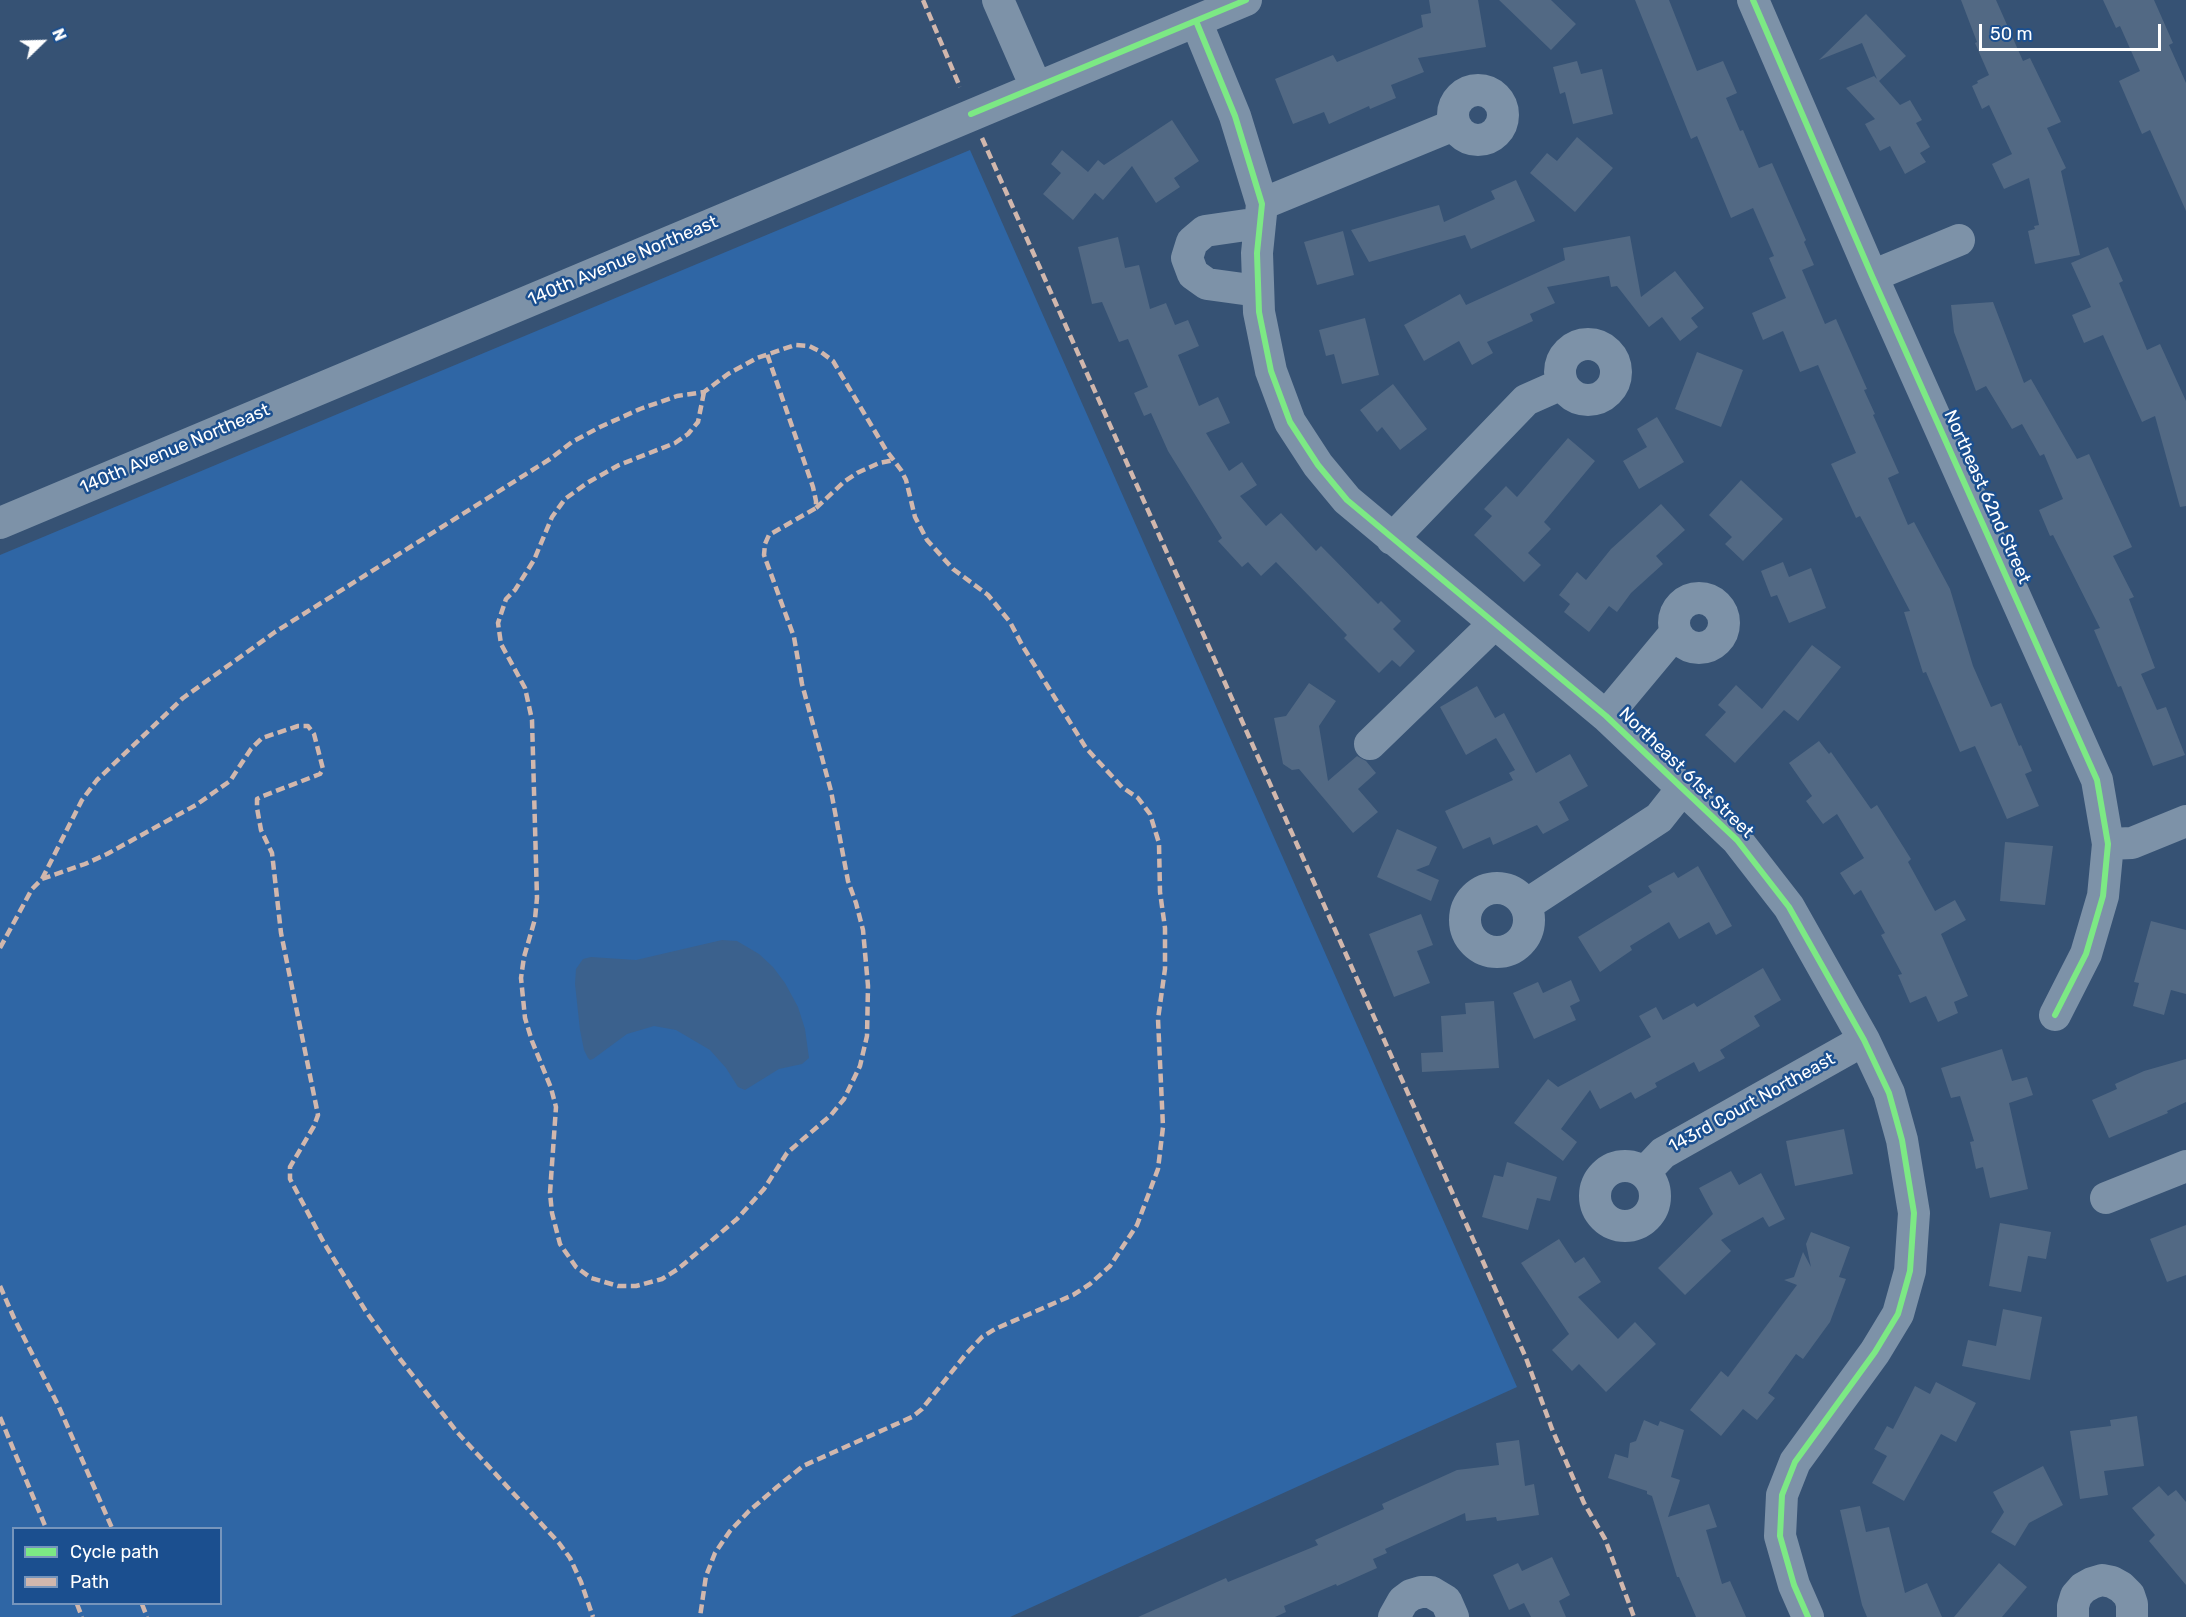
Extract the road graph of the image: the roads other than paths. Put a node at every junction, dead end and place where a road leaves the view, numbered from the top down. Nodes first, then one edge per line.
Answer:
1 (998, 0) edge
2 (1246, 0) edge
3 (1753, 0) edge
4 (1196, 21) junction
5 (1036, 87) junction
6 (1454, 125) dead end
7 (1261, 213) junction
8 (1959, 240) dead end
9 (1872, 276) junction
10 (1258, 291) junction
11 (1562, 384) dead end
12 (0, 523) edge
13 (1392, 539) junction
14 (1494, 624) junction
15 (1677, 635) dead end
16 (1606, 716) junction
17 (1370, 744) dead end
18 (1682, 789) junction
19 (2186, 821) edge
20 (2108, 844) junction
21 (1526, 905) dead end
22 (2055, 1015) dead end
23 (1864, 1040) junction
24 (2186, 1166) edge
25 (1645, 1172) dead end
26 (2106, 1198) dead end
27 (1394, 1617) edge
28 (1453, 1617) edge
29 (1808, 1617) edge
30 (2073, 1617) edge
31 (2132, 1617) edge

1 - 5 street
2 - 4 street, 140th Avenue Northeast
3 - 9 street, Northeast 62nd Street
4 - 5 street, 140th Avenue Northeast
4 - 7 street, Northeast 61st Street
5 - 12 street, 140th Avenue Northeast
6 - 7 street
7 - 10 street, Northeast 61st Street
7 - 10 street
8 - 9 street
9 - 20 street, Northeast 62nd Street
10 - 13 street, Northeast 61st Street
11 - 13 street
13 - 14 street, Northeast 61st Street
14 - 16 street, Northeast 61st Street
14 - 17 street
15 - 16 street
16 - 18 street, Northeast 61st Street
18 - 21 street
18 - 23 street, Northeast 61st Street
19 - 20 street
20 - 22 street, Northeast 62nd Street
23 - 25 street, 143rd Court Northeast
23 - 29 street, Northeast 61st Street
24 - 26 street
27 - 28 street
30 - 31 street

